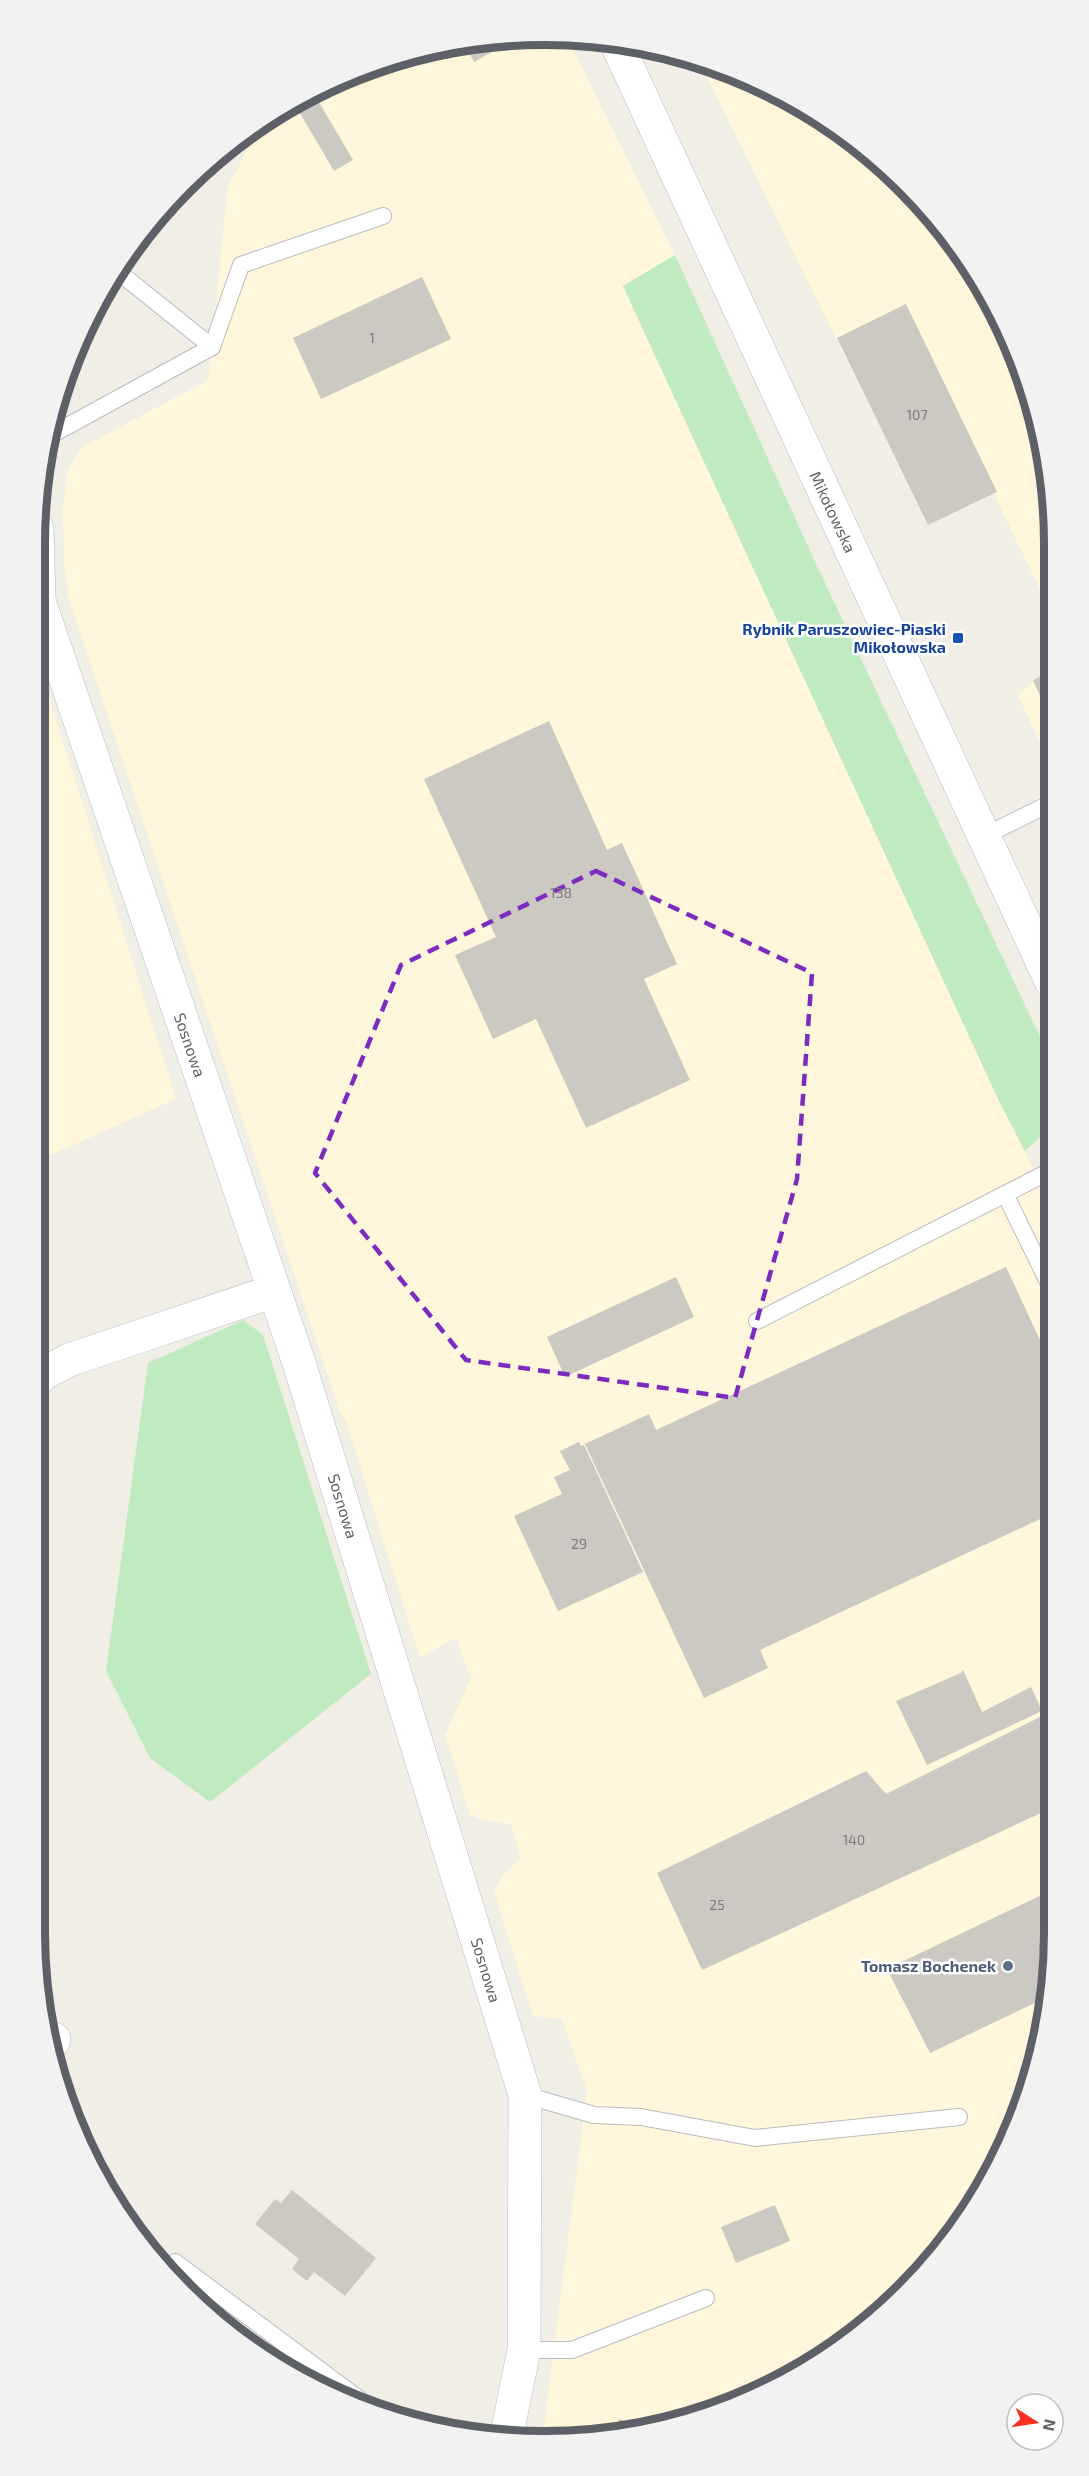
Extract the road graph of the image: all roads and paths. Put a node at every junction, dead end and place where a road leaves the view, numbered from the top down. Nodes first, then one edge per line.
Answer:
1 (620, 51) edge
2 (383, 216) dead end
3 (126, 278) dead end
4 (212, 347) junction
5 (59, 431) edge
6 (45, 618) edge
7 (1044, 806) edge
8 (984, 836) junction
9 (1044, 966) edge
10 (1044, 1174) edge
11 (1005, 1194) junction
12 (1044, 1274) edge
13 (274, 1291) junction
14 (758, 1321) dead end
15 (45, 1373) edge
16 (525, 2096) junction
17 (959, 2117) dead end
18 (175, 2262) dead end
19 (706, 2298) dead end
20 (524, 2350) junction
21 (347, 2390) edge
22 (508, 2430) edge

1 - 8 street, Mikołowska
2 - 4 lane
3 - 4 lane
4 - 5 lane
6 - 13 street, Sosnowa
7 - 8 lane
8 - 9 street, Mikołowska
10 - 11 lane
11 - 12 lane
11 - 14 lane
13 - 15 street
13 - 16 street, Sosnowa
16 - 17 lane
16 - 20 street, Sosnowa
18 - 21 lane
19 - 20 lane
20 - 22 street, Sosnowa

